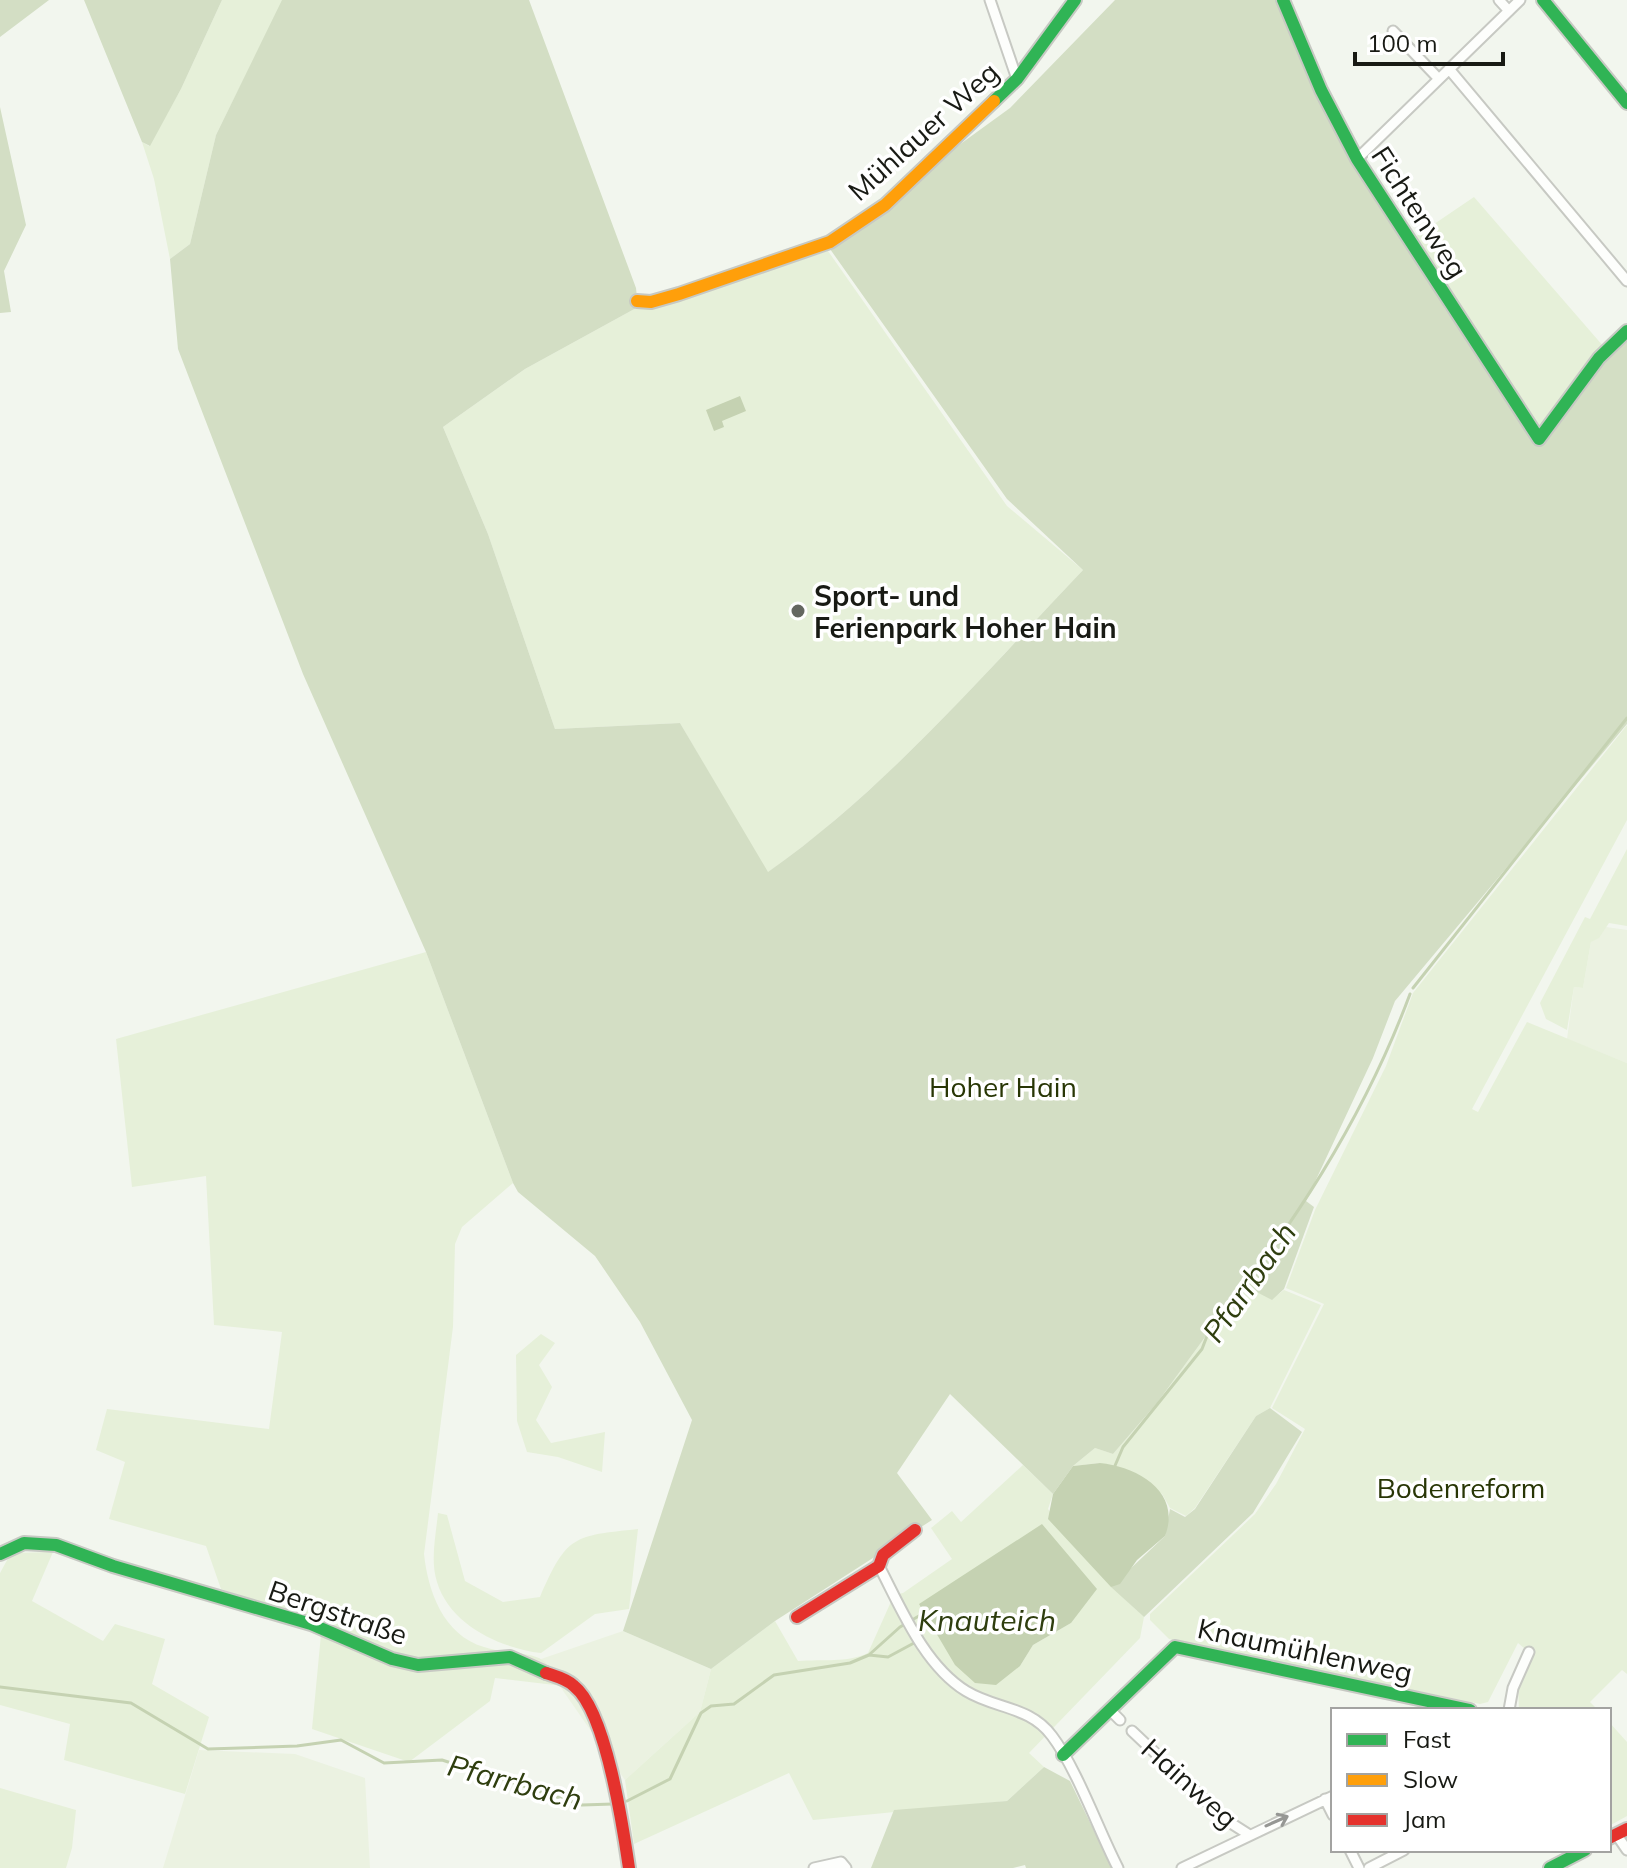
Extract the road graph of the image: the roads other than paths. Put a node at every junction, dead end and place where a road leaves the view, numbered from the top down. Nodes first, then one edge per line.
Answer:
1 (990, 0) edge
2 (1075, 0) edge
3 (1499, 0) edge
4 (1520, 0) edge
5 (1543, 0) edge
6 (1287, 2) edge
7 (1509, 11) junction
8 (1393, 31) dead end
9 (1449, 69) junction
10 (1438, 78) junction
11 (1017, 79) junction
12 (1627, 103) edge
13 (1357, 159) junction
14 (1627, 281) edge
15 (637, 301) dead end
16 (1627, 331) edge
17 (915, 1530) dead end
18 (0, 1554) edge
19 (879, 1566) junction
20 (797, 1617) dead end
21 (1529, 1652) dead end
22 (1458, 1708) edge
23 (1509, 1708) edge
24 (1132, 1731) dead end
25 (1063, 1755) junction
26 (1329, 1798) edge
27 (1617, 1833) edge
28 (1248, 1834) junction
29 (1627, 1850) edge
30 (1581, 1852) edge
31 (843, 1865) edge
32 (1384, 1865) edge
33 (630, 1866) edge
34 (814, 1868) edge
35 (1118, 1868) edge
36 (1182, 1868) edge
37 (1369, 1868) edge
38 (1550, 1868) edge

1 - 11 street
2 - 11 street, Mühlauer Weg
3 - 7 street
4 - 7 street
5 - 12 street
6 - 13 street, Fichtenweg
7 - 9 street
8 - 10 street
9 - 10 street
9 - 14 street
10 - 13 street
11 - 15 street, Mühlauer Weg
13 - 16 street, Fichtenweg
17 - 19 street
18 - 33 street, Bergstraße
19 - 20 street
19 - 25 street
21 - 23 street
22 - 25 street, Knaumühlenweg
24 - 28 street, Hainweg
25 - 35 street
28 -> 26 street
27 - 29 street
28 - 36 street
30 - 38 street
31 - 34 street
32 - 37 street

